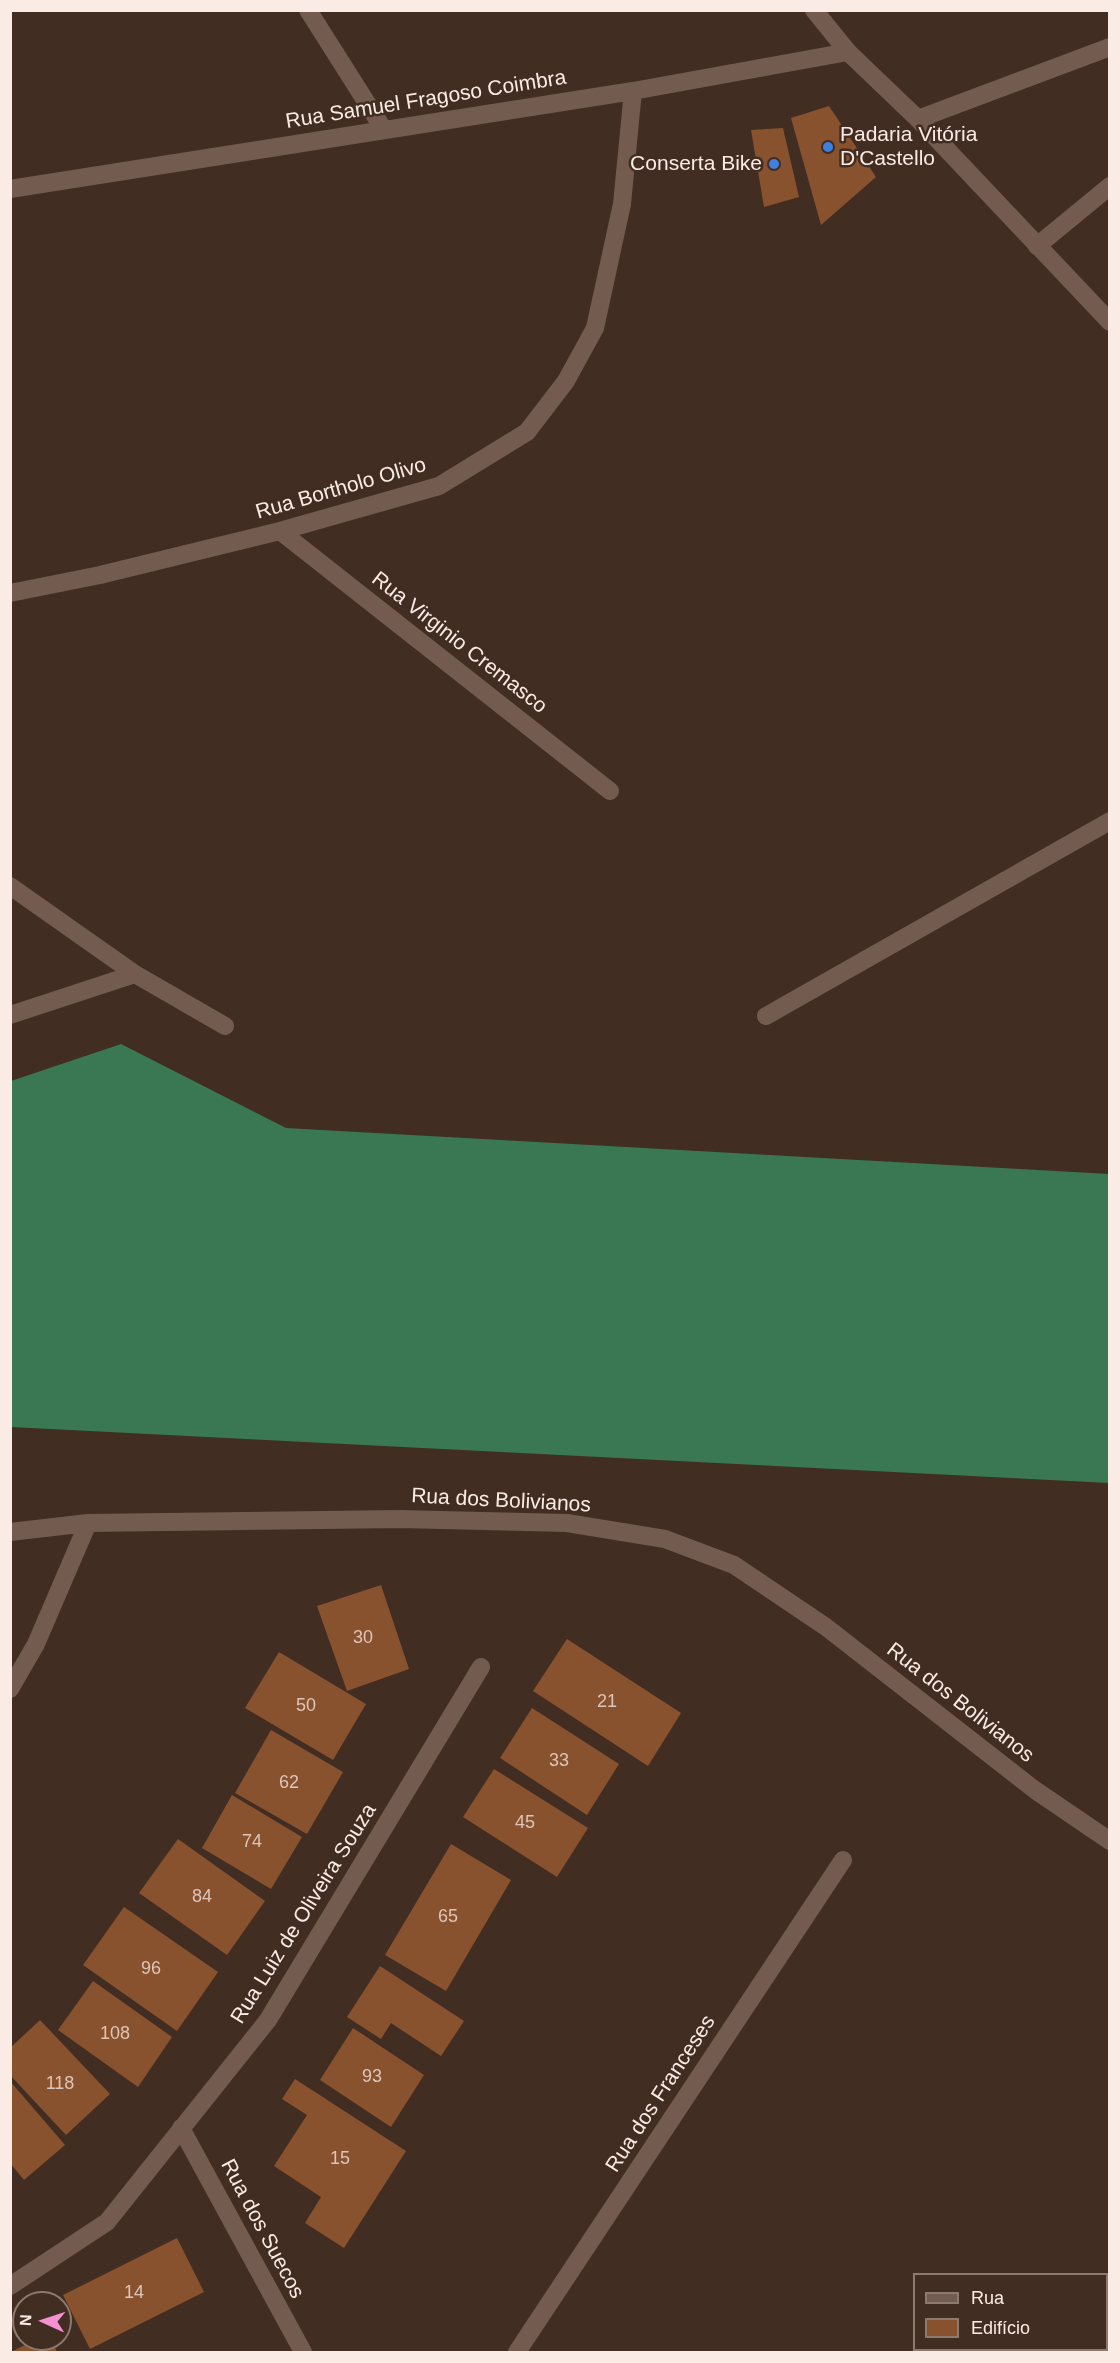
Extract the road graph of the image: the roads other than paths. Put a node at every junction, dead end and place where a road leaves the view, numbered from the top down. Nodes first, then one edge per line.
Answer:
1 (308, 10) edge
2 (814, 10) edge
3 (1110, 47) edge
4 (848, 52) junction
5 (633, 91) junction
6 (918, 119) junction
7 (384, 130) junction
8 (1110, 186) edge
9 (10, 189) edge
10 (1037, 246) junction
11 (1110, 322) edge
12 (280, 531) junction
13 (10, 593) edge
14 (610, 791) dead end
15 (1110, 821) edge
16 (10, 886) edge
17 (135, 974) junction
18 (10, 1015) edge
19 (766, 1016) dead end
20 (225, 1026) dead end
21 (88, 1522) junction
22 (10, 1532) edge
23 (481, 1667) dead end
24 (10, 1689) edge
25 (1110, 1841) edge
26 (843, 1860) dead end
27 (182, 2127) junction
28 (10, 2286) edge
29 (303, 2352) edge
30 (517, 2352) edge

1 - 7 street
2 - 4 street
3 - 6 street
4 - 5 street, Rua Samuel Fragoso Coimbra
4 - 6 street
5 - 7 street, Rua Samuel Fragoso Coimbra
5 - 12 street, Rua Bortholo Olivo
6 - 10 street
7 - 9 street, Rua Samuel Fragoso Coimbra
8 - 10 street
10 - 11 street
12 - 13 street, Rua Bortholo Olivo
12 - 14 street, Rua Virginio Cremasco
15 - 19 street
16 - 17 street
17 - 18 street
17 - 20 street
21 - 22 street, Rua dos Bolivianos
21 - 24 street
21 - 25 street, Rua dos Bolivianos
23 - 27 street, Rua Luiz de Oliveira Souza
26 - 30 street, Rua dos Franceses
27 - 28 street, Rua Luiz de Oliveira Souza
27 - 29 street, Rua dos Suecos

